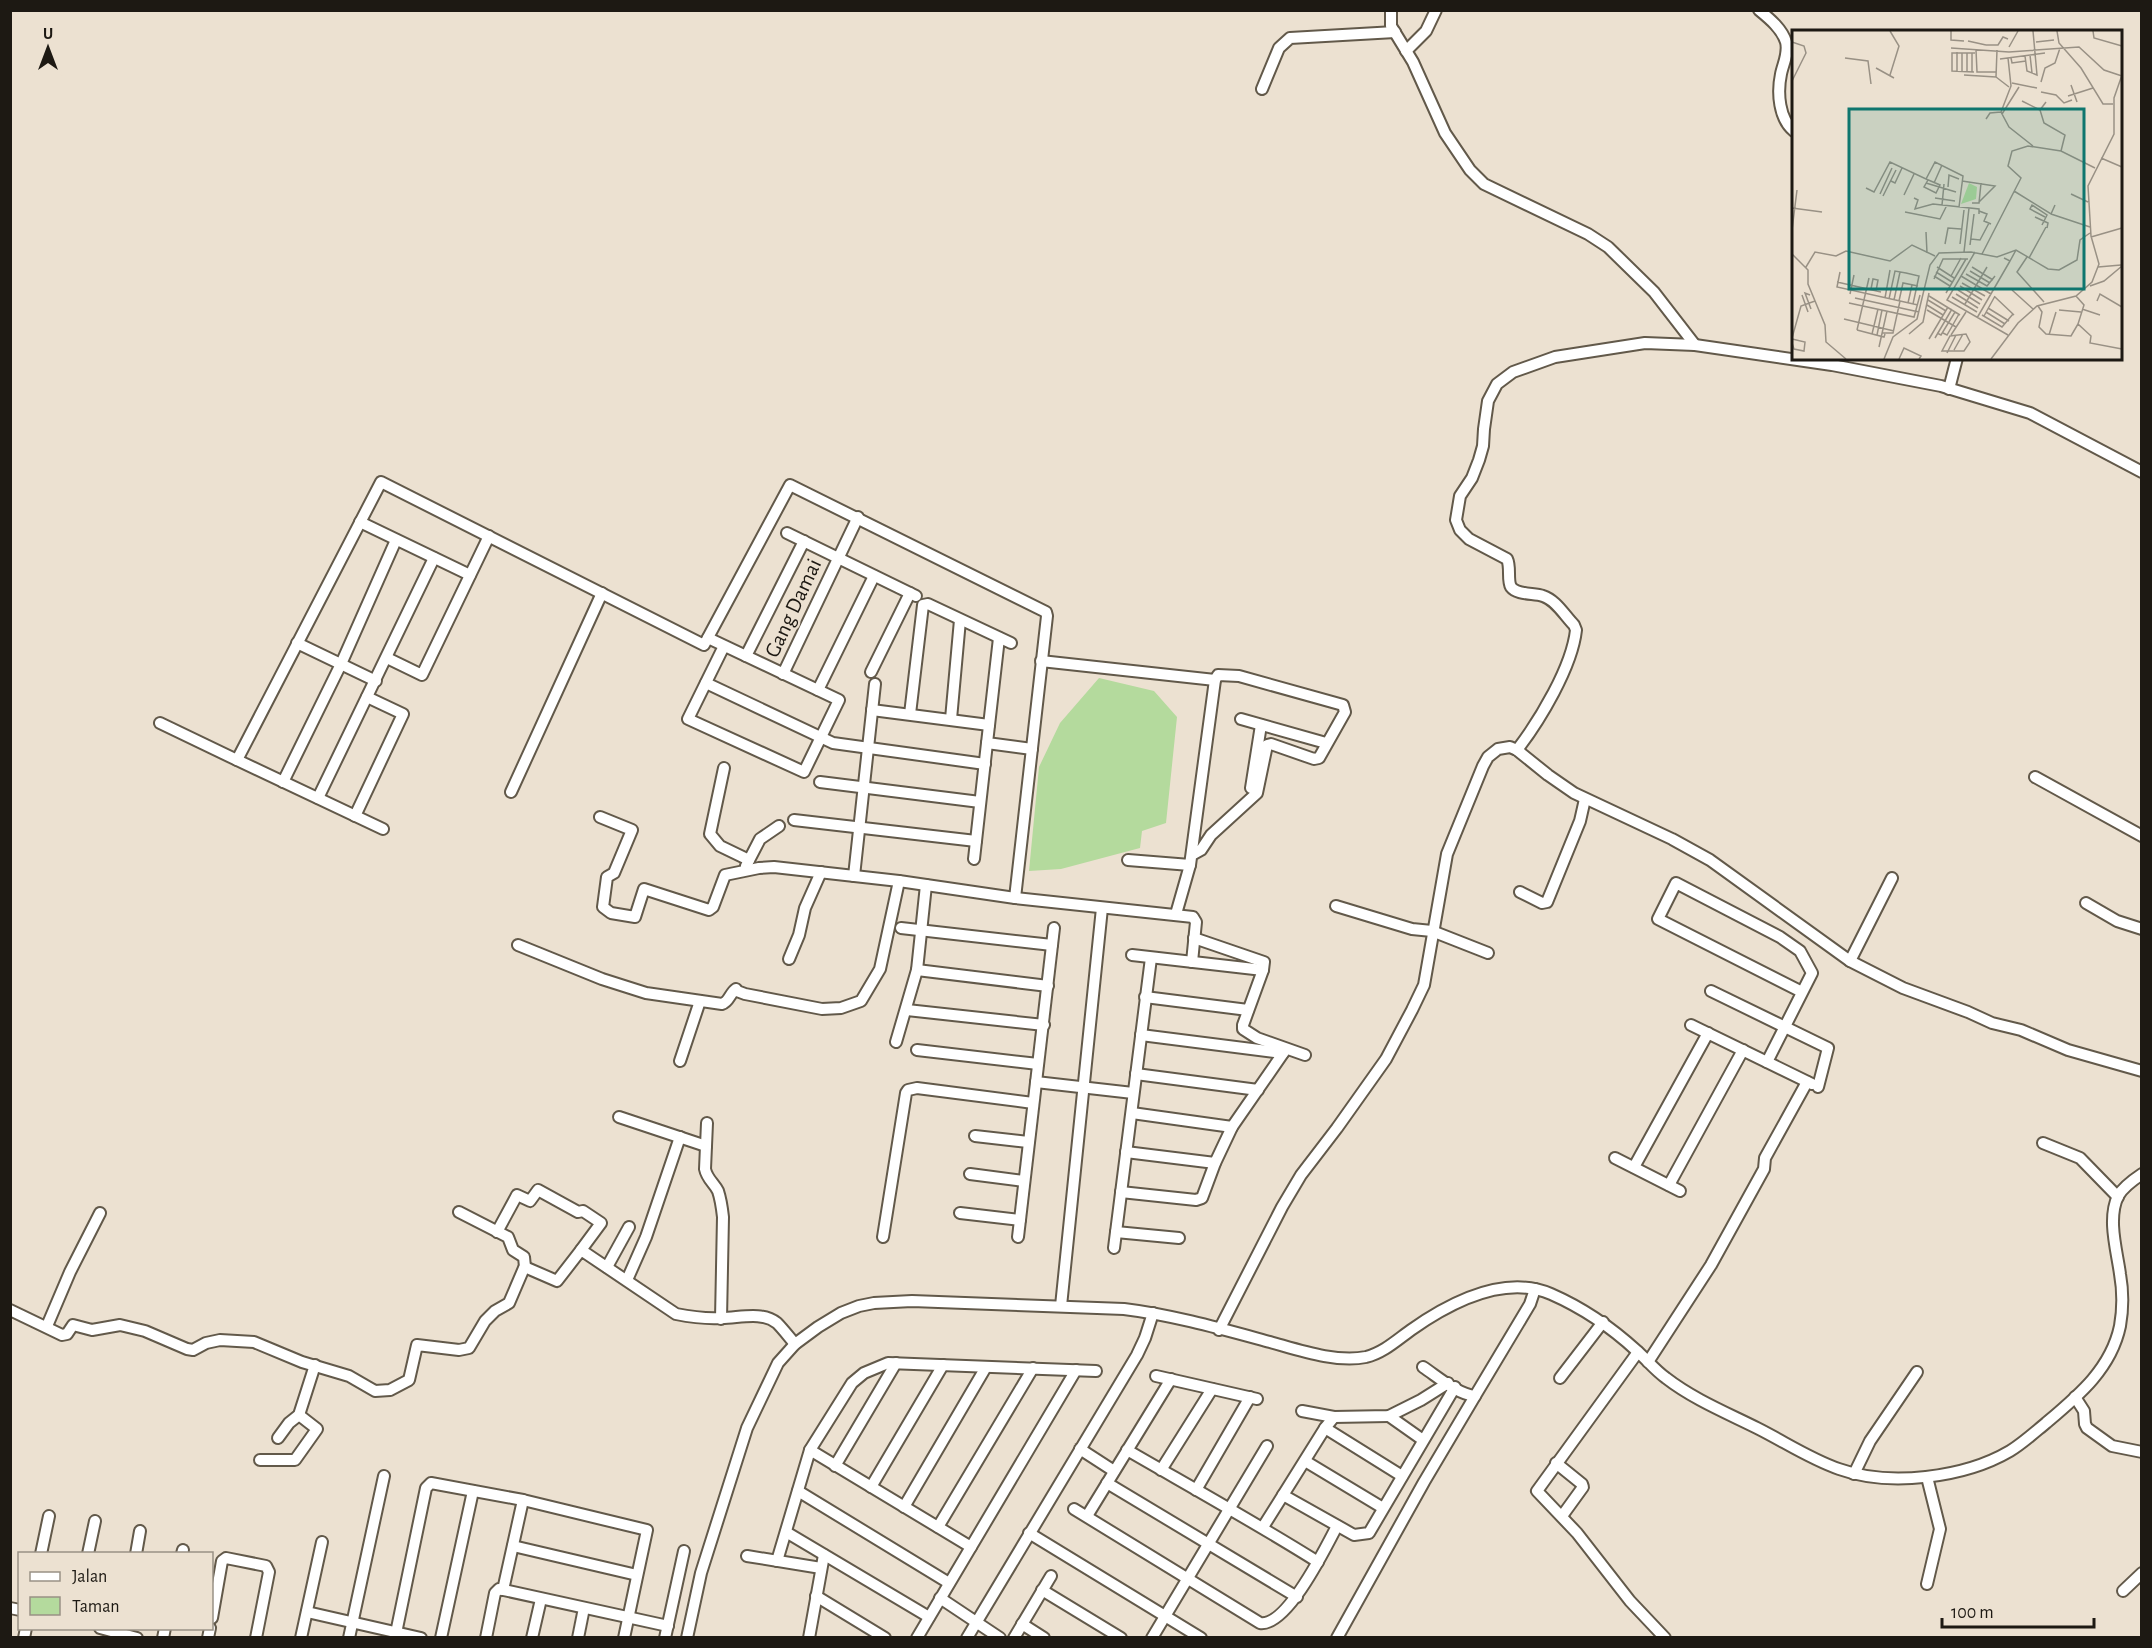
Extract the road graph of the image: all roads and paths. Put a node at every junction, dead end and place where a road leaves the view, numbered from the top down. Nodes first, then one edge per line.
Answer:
1 (1391, 10) edge
2 (1436, 10) edge
3 (1759, 10) edge
4 (1395, 32) junction
5 (1406, 51) junction
6 (1262, 89) dead end
7 (1792, 130) edge
8 (1695, 345) junction
9 (1792, 359) edge
10 (1798, 360) edge
11 (1956, 360) edge
12 (1949, 389) junction
13 (2142, 472) edge
14 (858, 517) junction
15 (360, 522) junction
16 (787, 533) dead end
17 (489, 536) junction
18 (396, 540) junction
19 (804, 541) junction
20 (434, 558) junction
21 (838, 558) junction
22 (470, 575) junction
23 (874, 576) junction
24 (602, 593) junction
25 (960, 620) junction
26 (708, 638) junction
27 (999, 638) junction
28 (297, 643) junction
29 (1011, 643) dead end
30 (724, 646) junction
31 (746, 656) junction
32 (387, 658) junction
33 (1041, 661) junction
34 (341, 664) junction
35 (871, 672) dead end
36 (783, 674) junction
37 (1215, 680) junction
38 (375, 681) junction
39 (706, 682) junction
40 (875, 684) dead end
41 (818, 690) junction
42 (368, 697) junction
43 (872, 710) junction
44 (910, 714) junction
45 (951, 719) junction
46 (1241, 719) dead end
47 (160, 723) dead end
48 (989, 725) junction
49 (1262, 725) junction
50 (821, 736) junction
51 (987, 743) junction
52 (1326, 743) junction
53 (868, 749) junction
54 (1032, 749) junction
55 (1517, 750) junction
56 (237, 760) junction
57 (985, 764) junction
58 (724, 768) dead end
59 (2035, 777) dead end
60 (283, 782) junction
61 (820, 782) dead end
62 (864, 787) junction
63 (511, 792) dead end
64 (318, 798) junction
65 (1585, 799) junction
66 (1249, 800) junction
67 (980, 802) junction
68 (356, 816) junction
69 (600, 817) dead end
70 (794, 820) dead end
71 (780, 825) dead end
72 (860, 827) junction
73 (383, 829) dead end
74 (2142, 836) edge
75 (976, 841) junction
76 (974, 859) dead end
77 (1128, 860) dead end
78 (1191, 860) junction
79 (747, 865) junction
80 (821, 872) junction
81 (854, 876) junction
82 (1892, 878) dead end
83 (899, 881) junction
84 (926, 885) junction
85 (1520, 892) dead end
86 (1015, 898) junction
87 (2086, 903) dead end
88 (1336, 906) dead end
89 (1102, 908) junction
90 (1176, 914) junction
91 (901, 928) dead end
92 (1054, 928) dead end
93 (2142, 929) edge
94 (922, 931) junction
95 (1432, 931) junction
96 (1194, 938) junction
97 (518, 945) dead end
98 (1052, 945) junction
99 (1488, 953) dead end
100 (1132, 955) dead end
101 (1150, 958) junction
102 (789, 959) dead end
103 (1192, 962) junction
104 (1850, 962) junction
105 (917, 970) junction
106 (1263, 970) junction
107 (1048, 986) junction
108 (1711, 991) dead end
109 (1802, 992) junction
110 (1145, 997) junction
111 (700, 1001) junction
112 (907, 1010) junction
113 (1248, 1010) junction
114 (1044, 1025) junction
115 (1691, 1025) dead end
116 (1785, 1027) junction
117 (1708, 1033) junction
118 (1141, 1035) junction
119 (896, 1042) dead end
120 (917, 1050) dead end
121 (1743, 1050) junction
122 (1285, 1051) junction
123 (1305, 1055) dead end
124 (680, 1061) dead end
125 (1767, 1062) junction
126 (1038, 1064) junction
127 (2142, 1071) edge
128 (1136, 1074) junction
129 (1036, 1082) junction
130 (1807, 1082) junction
131 (1084, 1087) junction
132 (1258, 1090) junction
133 (1133, 1093) junction
134 (1033, 1103) junction
135 (1132, 1113) junction
136 (619, 1117) dead end
137 (707, 1123) dead end
138 (1232, 1127) junction
139 (975, 1136) dead end
140 (680, 1137) junction
141 (1028, 1142) junction
142 (2043, 1143) dead end
143 (706, 1146) junction
144 (1126, 1152) junction
145 (1616, 1158) dead end
146 (1215, 1163) junction
147 (1634, 1167) junction
148 (970, 1174) dead end
149 (2142, 1174) edge
150 (1024, 1181) junction
151 (1670, 1185) junction
152 (1680, 1191) dead end
153 (1121, 1192) junction
154 (2118, 1197) junction
155 (459, 1212) dead end
156 (99, 1213) dead end
157 (960, 1213) dead end
158 (1020, 1220) junction
159 (629, 1227) dead end
160 (497, 1232) junction
161 (1116, 1232) junction
162 (883, 1237) dead end
163 (1018, 1237) dead end
164 (1179, 1238) dead end
165 (1114, 1248) dead end
166 (581, 1250) junction
167 (607, 1267) junction
168 (525, 1268) junction
169 (627, 1280) junction
170 (1535, 1290) junction
171 (1061, 1306) junction
172 (10, 1310) edge
173 (721, 1318) junction
174 (1152, 1318) junction
175 (1602, 1324) junction
176 (47, 1326) junction
177 (1219, 1330) junction
178 (795, 1344) junction
179 (1634, 1357) junction
180 (1648, 1362) junction
181 (896, 1363) junction
182 (315, 1365) junction
183 (943, 1365) junction
184 (986, 1367) junction
185 (1423, 1367) dead end
186 (1033, 1368) junction
187 (1076, 1370) junction
188 (1096, 1371) dead end
189 (1917, 1372) dead end
190 (1156, 1376) dead end
191 (1560, 1378) dead end
192 (1171, 1379) junction
193 (1451, 1385) junction
194 (1212, 1389) junction
195 (1475, 1396) junction
196 (2074, 1397) junction
197 (1302, 1411) dead end
198 (299, 1415) junction
199 (1389, 1416) junction
200 (1334, 1417) junction
201 (1325, 1428) junction
202 (278, 1438) dead end
203 (1423, 1440) junction
204 (1267, 1446) dead end
205 (1080, 1449) junction
206 (810, 1450) junction
207 (1128, 1450) junction
208 (2142, 1452) edge
209 (260, 1460) dead end
210 (1305, 1461) junction
211 (1556, 1463) junction
212 (836, 1466) junction
213 (1161, 1470) junction
214 (1114, 1471) junction
215 (1854, 1474) junction
216 (384, 1476) dead end
217 (1402, 1476) junction
218 (1927, 1479) junction
219 (1107, 1483) junction
220 (871, 1487) junction
221 (1196, 1490) junction
222 (473, 1491) junction
223 (798, 1491) junction
224 (1282, 1495) junction
225 (523, 1500) junction
226 (904, 1507) junction
227 (1383, 1508) junction
228 (1074, 1509) dead end
229 (1228, 1509) junction
230 (49, 1516) dead end
231 (1087, 1516) junction
232 (1562, 1516) junction
233 (95, 1521) dead end
234 (1337, 1526) junction
235 (938, 1527) junction
236 (1263, 1527) junction
237 (140, 1531) dead end
238 (786, 1532) junction
239 (1029, 1533) junction
240 (322, 1542) dead end
241 (1208, 1544) junction
242 (513, 1546) junction
243 (971, 1547) junction
244 (684, 1551) dead end
245 (41, 1552) edge
246 (88, 1552) edge
247 (135, 1552) edge
248 (824, 1555) junction
249 (747, 1556) dead end
250 (777, 1561) junction
251 (1318, 1562) junction
252 (821, 1568) junction
253 (2142, 1573) edge
254 (638, 1575) junction
255 (1051, 1576) dead end
256 (1188, 1577) junction
257 (949, 1583) junction
258 (1927, 1584) dead end
259 (504, 1590) junction
260 (1042, 1590) junction
261 (2123, 1591) dead end
262 (816, 1596) junction
263 (1297, 1597) junction
264 (940, 1598) junction
265 (541, 1599) junction
266 (584, 1608) junction
267 (213, 1612) edge
268 (307, 1612) junction
269 (1165, 1616) junction
270 (929, 1617) junction
271 (628, 1618) junction
272 (977, 1621) junction
273 (352, 1622) junction
274 (1022, 1624) junction
275 (668, 1626) junction
276 (120, 1631) edge
277 (395, 1635) edge
278 (137, 1638) edge
279 (256, 1638) edge
280 (301, 1638) edge
281 (349, 1638) edge
282 (421, 1638) edge
283 (441, 1638) edge
284 (486, 1638) edge
285 (532, 1638) edge
286 (578, 1638) edge
287 (624, 1638) edge
288 (666, 1638) edge
289 (687, 1638) edge
290 (809, 1638) edge
291 (885, 1638) edge
292 (917, 1638) edge
293 (967, 1638) edge
294 (1000, 1638) edge
295 (1014, 1638) edge
296 (1044, 1638) edge
297 (1121, 1638) edge
298 (1152, 1638) edge
299 (1202, 1638) edge
300 (1337, 1638) edge
301 (1665, 1638) edge

1 - 4 street
2 - 5 street
3 - 7 street
4 - 5 street
4 - 6 street
5 - 8 street
8 - 9 street
8 - 55 street
10 - 12 street
11 - 12 street
12 - 13 street
14 - 21 street, Gang Damai
14 - 26 street
14 - 33 street
15 - 17 street
15 - 18 street
15 - 28 street
16 - 19 street
17 - 22 street
17 - 24 street
18 - 20 street
18 - 34 street
19 - 21 street
19 - 31 street
20 - 22 street
20 - 32 street
21 - 23 street
21 - 36 street, Gang Damai
22 - 32 street
23 - 35 street
23 - 41 street
24 - 26 street
24 - 63 street
25 - 27 street
25 - 44 street
25 - 45 street
26 - 30 street
27 - 29 street
27 - 48 street
28 - 34 street
28 - 56 street
30 - 31 street
30 - 39 street
31 - 36 street
32 - 38 street
33 - 37 street
33 - 54 street
34 - 38 street
34 - 60 street
36 - 41 street
37 - 52 street
37 - 78 street
38 - 42 street
39 - 50 street
39 - 50 street
40 - 43 street
41 - 50 street
42 - 64 street
42 - 68 street
43 - 44 street
43 - 53 street
44 - 45 street
45 - 48 street
46 - 49 street
47 - 56 street
48 - 51 street
49 - 52 street
49 - 66 street
50 - 53 street
51 - 54 street
51 - 57 street
52 - 66 street
53 - 57 street
53 - 62 street
54 - 86 street
55 - 65 street
55 - 95 street
56 - 60 street
57 - 67 street
58 - 79 street
59 - 74 street
60 - 64 street
61 - 62 street
62 - 67 street
62 - 72 street
64 - 68 street
65 - 85 street
65 - 104 street
66 - 78 street
67 - 75 street
68 - 73 street
69 - 79 street
70 - 72 street
71 - 79 street
72 - 75 street
72 - 81 street
75 - 76 street
77 - 78 street
78 - 90 street
79 - 80 street
80 - 81 street
80 - 102 street
81 - 83 street
82 - 104 street
83 - 84 street
83 - 111 street
84 - 86 street
84 - 94 street
86 - 89 street
87 - 93 street
88 - 95 street
89 - 90 street
89 - 131 street
90 - 96 street
91 - 94 street
92 - 98 street
94 - 98 street
94 - 105 street
95 - 99 street
95 - 177 street
96 - 103 street
96 - 106 street
97 - 111 street
98 - 107 street
100 - 101 street
101 - 103 street
101 - 110 street
103 - 106 street
104 - 127 street
105 - 107 street
105 - 112 street
106 - 113 street
107 - 114 street
108 - 116 street
109 - 109 street
109 - 116 street
110 - 113 street
110 - 118 street
111 - 124 street
112 - 114 street
112 - 119 street
113 - 122 street
114 - 126 street
115 - 117 street
116 - 125 street
116 - 130 street
117 - 121 street
117 - 147 street
118 - 122 street
118 - 128 street
120 - 126 street
121 - 125 street
121 - 151 street
122 - 123 street
122 - 132 street
125 - 130 street
126 - 129 street
128 - 132 street
128 - 133 street
129 - 131 street
129 - 134 street
130 - 180 street
131 - 133 street
131 - 171 street
132 - 138 street
133 - 135 street
134 - 141 street
134 - 162 street
135 - 138 street
135 - 144 street
136 - 140 street
137 - 143 street
138 - 146 street
139 - 141 street
140 - 143 street
140 - 169 street
141 - 150 street
142 - 154 street
143 - 173 street
144 - 146 street
144 - 153 street
145 - 147 street
146 - 153 street
147 - 151 street
148 - 150 street
149 - 154 street
150 - 158 street
151 - 152 street
153 - 161 street
154 - 196 street
155 - 160 street
156 - 176 street
157 - 158 street
158 - 163 street
159 - 167 street
160 - 166 street
160 - 168 street
161 - 164 street
161 - 165 street
166 - 167 street
166 - 168 street
167 - 169 street
168 - 182 street
169 - 173 street
170 - 175 street
170 - 177 street
170 - 195 street
171 - 174 street
171 - 178 street
172 - 176 street
173 - 178 street
174 - 177 street
174 - 205 street
175 - 179 street
175 - 191 street
176 - 182 street
178 - 289 street
179 - 180 street
179 - 211 street
180 - 215 street
181 - 183 street
181 - 206 street
181 - 212 street
182 - 198 street
183 - 184 street
183 - 220 street
184 - 186 street
184 - 226 street
185 - 193 street
186 - 187 street
186 - 235 street
187 - 188 street
187 - 243 street
189 - 215 street
190 - 192 street
192 - 194 street
192 - 207 street
193 - 195 street
193 - 199 street
193 - 203 street
194 - 213 street
194 - 221 street
195 - 300 street
196 - 208 street
196 - 218 street
197 - 200 street
198 - 202 street
198 - 209 street
199 - 200 street
199 - 203 street
200 - 201 street
201 - 210 street
201 - 217 street
203 - 217 street
204 - 229 street
205 - 214 street
205 - 239 street
206 - 212 street
206 - 223 street
207 - 213 street
207 - 214 street
210 - 224 street
210 - 227 street
211 - 232 street
211 - 232 street
212 - 220 street
213 - 221 street
214 - 219 street
215 - 218 street
216 - 273 street
217 - 227 street
218 - 258 street
219 - 231 street
219 - 241 street
220 - 226 street
221 - 229 street
222 - 225 street
222 - 277 street
222 - 283 street
223 - 238 street
223 - 257 street
224 - 234 street
224 - 236 street
225 - 242 street
225 - 254 street
226 - 235 street
227 - 234 street
228 - 231 street
229 - 236 street
229 - 241 street
230 - 245 street
231 - 256 street
232 - 301 street
233 - 246 street
234 - 251 street
235 - 243 street
236 - 251 street
237 - 247 street
238 - 248 street
238 - 250 street
239 - 269 street
239 - 272 street
240 - 268 street
241 - 256 street
241 - 263 street
242 - 254 street
242 - 259 street
243 - 257 street
244 - 275 street
248 - 252 street
248 - 270 street
249 - 250 street
250 - 252 street
251 - 263 street
252 - 262 street
253 - 261 street
254 - 271 street
255 - 260 street
256 - 263 street
256 - 269 street
257 - 264 street
259 - 265 street
259 - 284 street
260 - 274 street
260 - 297 street
262 - 290 street
262 - 291 street
264 - 270 street
264 - 272 street
265 - 266 street
265 - 285 street
266 - 271 street
266 - 286 street
267 - 279 street
268 - 273 street
268 - 280 street
269 - 298 street
269 - 299 street
270 - 292 street
271 - 275 street
271 - 287 street
272 - 293 street
272 - 294 street
273 - 277 street
273 - 281 street
274 - 295 street
274 - 296 street
275 - 288 street
276 - 278 street
277 - 282 street

